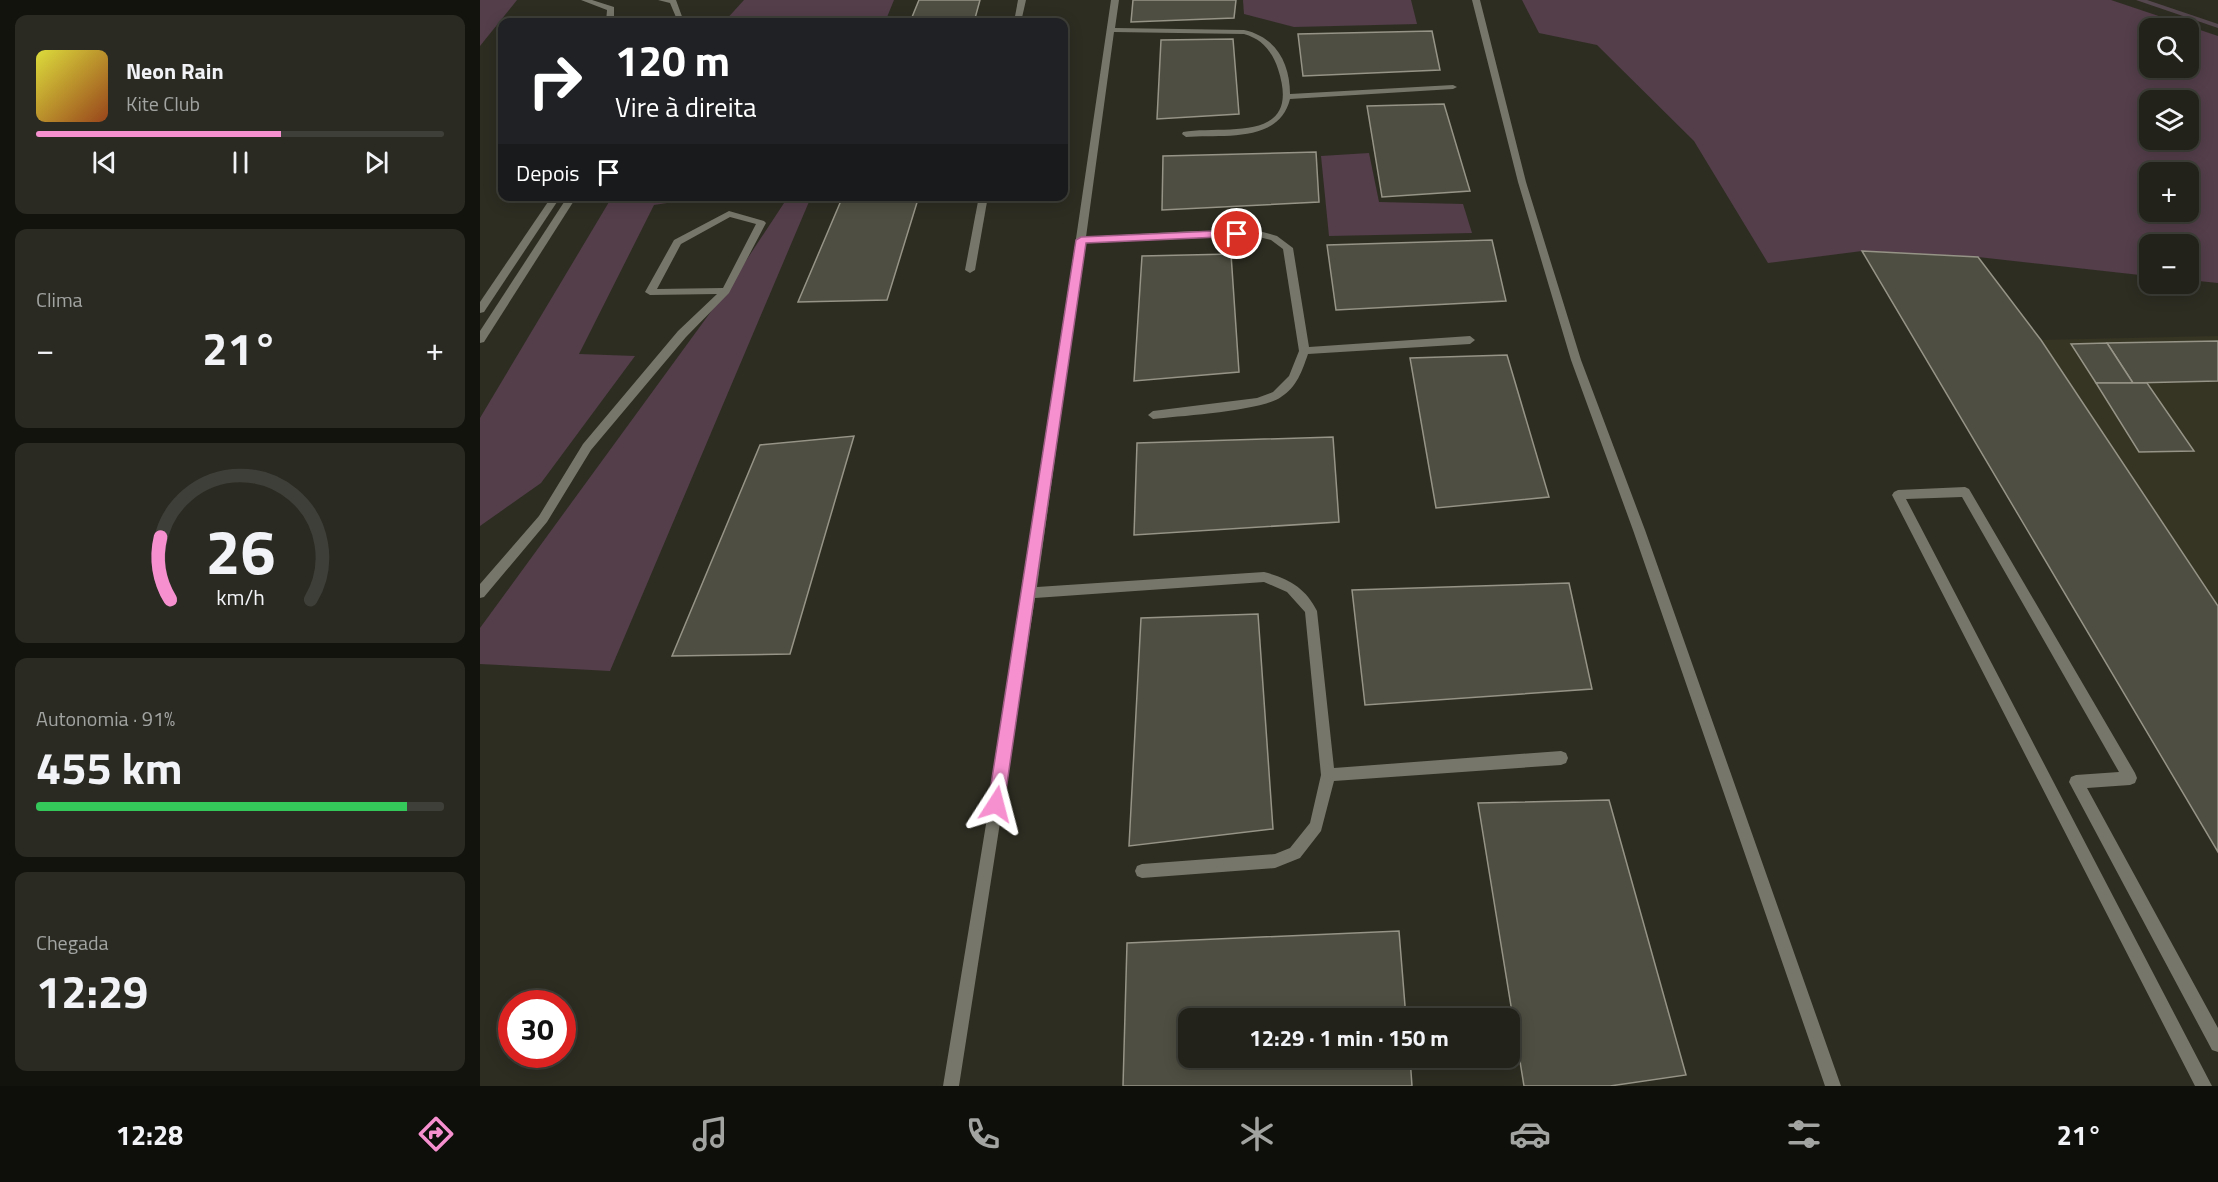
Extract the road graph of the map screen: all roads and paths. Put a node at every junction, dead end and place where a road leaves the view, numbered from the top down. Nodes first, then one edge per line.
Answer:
1 (585, 0) edge
2 (662, 0) edge
3 (1022, 0) edge
4 (1115, 0) edge
5 (1476, 0) edge
6 (610, 18) edge
7 (679, 18) edge
8 (1018, 18) edge
9 (1112, 30) junction
10 (1453, 87) dead end
11 (1288, 97) junction
12 (1186, 134) dead end
13 (554, 201) edge
14 (570, 201) edge
15 (983, 201) edge
16 (1081, 240) junction
17 (970, 270) dead end
18 (726, 291) junction
19 (480, 310) edge
20 (480, 339) edge
21 (1470, 340) dead end
22 (1304, 351) junction
23 (1154, 415) dead end
24 (480, 593) edge
25 (1029, 593) junction
26 (1561, 758) dead end
27 (1328, 775) junction
28 (1142, 871) dead end
29 (2218, 1044) edge
30 (951, 1086) edge
31 (1833, 1086) edge
32 (2204, 1086) edge

1 - 6 street
2 - 7 street
3 - 8 street
4 - 9 street
5 - 31 street
9 - 11 street
9 - 16 street
10 - 11 street
11 - 12 street
13 - 19 street
14 - 20 street
15 - 17 street
16 - 22 street
16 - 25 street
18 - 18 street
18 - 24 street
21 - 22 street
22 - 23 street
25 - 27 street
25 - 30 street
26 - 27 street
27 - 28 street
29 - 32 street

